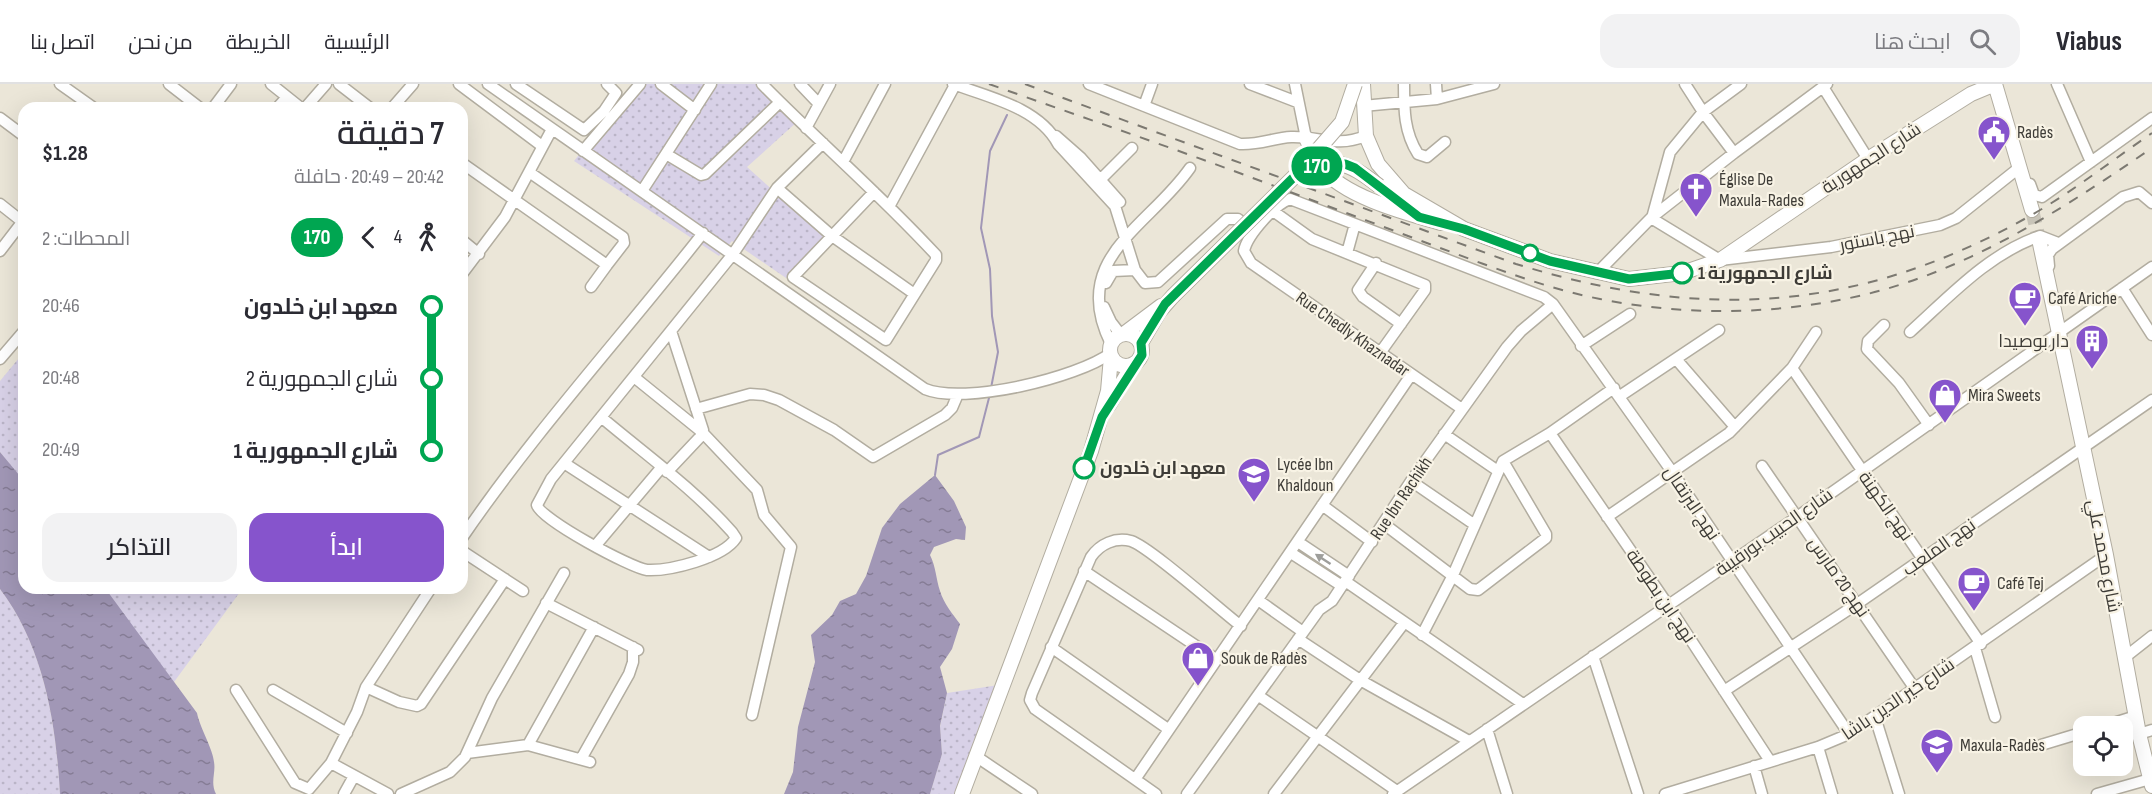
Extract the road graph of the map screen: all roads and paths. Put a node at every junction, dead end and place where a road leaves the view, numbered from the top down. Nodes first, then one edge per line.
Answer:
1 (60, 84) edge
2 (169, 84) edge
3 (231, 84) edge
4 (271, 84) edge
5 (326, 84) edge
6 (339, 84) edge
7 (459, 84) edge
8 (489, 84) edge
9 (516, 84) edge
10 (607, 84) edge
11 (640, 84) edge
12 (662, 84) edge
13 (711, 84) edge
14 (762, 84) edge
15 (800, 84) edge
16 (830, 84) edge
17 (885, 84) edge
18 (954, 84) edge
19 (1089, 84) edge
20 (1152, 84) edge
21 (1250, 84) edge
22 (1294, 84) edge
23 (1355, 84) edge
24 (1363, 84) edge
25 (1404, 84) edge
26 (1436, 84) edge
27 (1494, 84) edge
28 (1685, 84) edge
29 (1741, 84) edge
30 (2058, 84) edge
31 (409, 85) edge
32 (1825, 85) edge
33 (75, 88) edge
34 (1993, 88) edge
35 (287, 97) junction
36 (1437, 99) junction
37 (88, 102) edge
38 (192, 102) edge
39 (218, 102) edge
40 (282, 102) edge
41 (294, 102) edge
42 (309, 102) edge
43 (362, 102) edge
44 (396, 102) edge
45 (780, 102) junction
46 (1297, 102) junction
47 (1404, 102) junction
48 (819, 104) junction
49 (1144, 106) junction
50 (1363, 106) junction
51 (695, 110) junction
52 (1703, 112) junction
53 (0, 118) edge
54 (2152, 118) edge
55 (2006, 125) junction
56 (806, 128) junction
57 (552, 129) junction
58 (18, 132) edge
59 (1365, 132) junction
60 (1306, 138) junction
61 (1445, 142) dead end
62 (823, 143) junction
63 (542, 146) junction
64 (1132, 148) dead end
65 (583, 151) junction
66 (1734, 153) junction
67 (666, 154) junction
68 (1868, 159) junction
69 (843, 162) junction
70 (2091, 162) junction
71 (468, 167) edge
72 (1190, 168) dead end
73 (2015, 171) junction
74 (529, 172) junction
75 (1296, 175) junction
76 (1099, 182) junction
77 (777, 188) junction
78 (642, 191) junction
79 (874, 192) junction
80 (513, 200) junction
81 (2152, 203) edge
82 (0, 204) edge
83 (890, 205) junction
84 (1273, 212) junction
85 (1419, 217) junction
86 (18, 218) edge
87 (1652, 218) junction
88 (1355, 224) junction
89 (18, 228) edge
90 (1464, 229) junction
91 (1252, 232) junction
92 (703, 233) junction
93 (832, 236) junction
94 (1126, 238) junction
95 (2037, 239) tunnel mouth
96 (1748, 240) junction
97 (2058, 243) junction
98 (468, 245) edge
99 (0, 251) edge
100 (1347, 253) junction
101 (478, 254) junction
102 (733, 254) junction
103 (1753, 257) junction
104 (1720, 260) junction
105 (1376, 263) junction
106 (607, 265) junction
107 (468, 266) edge
108 (2152, 267) edge
109 (1135, 270) junction
110 (1597, 273) junction
111 (591, 287) dead end
112 (2122, 288) junction
113 (913, 293) junction
114 (1169, 300) junction
115 (1552, 304) junction
116 (1630, 314) dead end
117 (1401, 324) junction
118 (1884, 324) dead end
119 (2057, 327) junction
120 (1719, 330) dead end
121 (671, 331) junction
122 (1816, 332) dead end
123 (1910, 332) dead end
124 (2152, 335) edge
125 (18, 338) edge
126 (1141, 343) junction
127 (1116, 344) junction
128 (1581, 346) junction
129 (1380, 353) junction
130 (0, 359) edge
131 (1676, 359) junction
132 (1133, 364) junction
133 (1792, 368) junction
134 (1411, 375) junction
135 (634, 377) junction
136 (1617, 392) junction
137 (958, 394) junction
138 (2152, 400) edge
139 (696, 409) junction
140 (1462, 409) junction
141 (601, 417) junction
142 (1102, 417) junction
143 (1929, 424) junction
144 (1735, 427) junction
145 (702, 432) junction
146 (1444, 434) junction
147 (1550, 434) junction
148 (2081, 448) junction
149 (564, 463) junction
150 (1500, 466) junction
151 (1762, 466) dead end
152 (664, 470) junction
153 (1862, 471) junction
154 (1672, 473) junction
155 (1411, 481) junction
156 (632, 505) junction
157 (1322, 505) junction
158 (1607, 517) junction
159 (1797, 517) junction
160 (1384, 524) junction
161 (1475, 525) junction
162 (468, 530) edge
163 (1298, 542) junction
164 (1372, 542) junction
165 (596, 545) junction
166 (1291, 553) junction
167 (468, 555) edge
168 (2106, 555) junction
169 (709, 557) junction
170 (1923, 559) junction
171 (1731, 561) junction
172 (1084, 571) junction
173 (564, 573) dead end
174 (1453, 575) junction
175 (505, 579) junction
176 (1345, 581) junction
177 (523, 591) dead end
178 (427, 594) edge
179 (1258, 600) junction
180 (546, 603) junction
181 (1857, 604) junction
182 (1668, 605) junction
183 (1404, 623) junction
184 (1241, 626) junction
185 (594, 627) junction
186 (1422, 635) junction
187 (1301, 636) junction
188 (2152, 636) edge
189 (1978, 646) junction
190 (1051, 647) junction
191 (1789, 648) junction
192 (1593, 656) junction
193 (2124, 658) junction
194 (1217, 660) junction
195 (1360, 680) junction
196 (366, 687) junction
197 (1915, 689) junction
198 (236, 690) dead end
199 (273, 690) dead end
200 (1724, 691) junction
201 (1259, 696) junction
202 (1524, 704) junction
203 (752, 715) dead end
204 (2136, 716) junction
205 (1875, 717) junction
206 (1995, 717) dead end
207 (2133, 717) edge
208 (1168, 729) junction
209 (1487, 729) junction
210 (2145, 732) edge
211 (347, 734) junction
212 (1849, 734) junction
213 (1317, 735) junction
214 (2073, 735) edge
215 (1469, 741) junction
216 (528, 745) junction
217 (2042, 745) dead end
218 (1818, 747) junction
219 (467, 753) junction
220 (977, 756) junction
221 (2149, 758) edge
222 (1770, 761) junction
223 (331, 763) junction
224 (1754, 766) junction
225 (354, 776) junction
226 (1136, 778) junction
227 (2151, 782) edge
228 (1395, 792) edge
229 (344, 794) edge
230 (388, 794) edge
231 (401, 794) edge
232 (962, 794) edge
233 (1032, 794) edge
234 (1156, 794) edge
235 (1187, 794) edge
236 (1274, 794) edge
237 (1507, 794) edge
238 (1638, 794) edge
239 (1665, 794) edge
240 (1762, 794) edge
241 (1832, 794) edge
242 (1899, 794) edge
243 (2097, 794) edge

1 - 33 street
2 - 38 street
3 - 39 street
4 - 35 street
5 - 42 street
6 - 43 street
7 - 63 street
8 - 57 street
9 - 10 street
11 - 65 street
12 - 51 street
13 - 51 street
14 - 45 street
15 - 48 street
16 - 48 street
17 - 69 street
18 - 76 street
18 - 83 street
19 - 49 street
20 - 49 street
21 - 46 street
22 - 46 street
23 - 75 main road, bridge
24 - 50 main road, شارع الجمهورية
25 - 47 street
26 - 36 street
27 - 36 street
28 - 52 street
29 - 52 street
30 - 70 street
31 - 44 street
32 - 66 street
32 - 68 street
33 - 37 street
34 - 55 main road
34 - 68 main road, شارع الجمهورية
34 - 73 main road
35 - 40 street
35 - 41 street
36 - 47 street
45 - 56 street
45 - 67 street
46 - 60 street
47 - 50 street
47 - 61 street
48 - 56 street
49 - 60 street
50 - 59 main road, شارع الجمهورية
51 - 67 street
52 - 66 street
52 - 87 street
53 - 58 street
54 - 70 street
55 - 70 street
55 - 73 main road
56 - 62 street
57 - 63 street
57 - 65 street
59 - 60 street
59 - 90 main road, شارع الجمهورية
60 - 85 main road
62 - 69 street
62 - 77 street
63 - 74 street
64 - 76 street
65 - 78 street
66 - 87 street
67 - 78 street
68 - 96 main road, شارع الجمهورية
69 - 79 street
71 - 80 street
72 - 94 street
73 - 103 street, نهج باستور
74 - 80 street
74 - 106 street
75 - 85 main road, bridge
75 - 114 main road, bridge
76 - 94 street
77 - 93 street
77 - 102 street
78 - 92 street
79 - 83 street
79 - 93 street
80 - 101 street
80 - 106 street
81 - 97 street
82 - 86 street
83 - 113 street
84 - 88 street
84 - 91 street
84 - 100 street
85 - 90 main road
87 - 104 street
87 - 110 street
88 - 100 street
88 - 115 street
89 - 99 street
90 - 110 main road, شارع الجمهورية
91 - 109 street
91 - 129 street, Rue Chedly Khaznadar
92 - 102 street
92 - 162 street
93 - 113 street
93 - 113 street
94 - 109 street
94 - 127 street
95 - 119 main road, شارع محمد علي
96 - 103 street
96 - 104 main road, شارع الجمهورية
97 - 119 street
97 - 123 street
98 - 101 street
100 - 105 street
101 - 107 street
102 - 121 street
102 - 137 street
103 - 104 street, نهج باستور
104 - 110 main road, شارع الجمهورية
105 - 117 street
105 - 117 street
106 - 111 street
108 - 112 street, شارع الحبيب بورقيبة
109 - 127 street
112 - 119 street, شارع الحبيب بورقيبة
112 - 124 street
114 - 126 main road
114 - 127 main road
115 - 128 street, نهج البرتقال
115 - 140 street, Rue Ibn Rachikh
116 - 128 street
117 - 129 street
118 - 143 street
119 - 143 street, شارع الحبيب بورقيبة
119 - 148 main road, شارع محمد علي
120 - 131 street
121 - 135 street
121 - 139 street
122 - 133 street
125 - 130 street
126 - 127 main road
126 - 132 main road
127 - 132 main road
127 - 137 street
127 - 142 main road
128 - 136 street, نهج البرتقال
129 - 134 street, Rue Chedly Khaznadar
131 - 136 street
131 - 144 street
132 - 142 main road
133 - 144 street
133 - 153 street, نهج الكهنة
134 - 140 street, Rue Chedly Khaznadar
134 - 157 street
135 - 141 street
135 - 145 street
136 - 147 street
136 - 154 street, نهج البرتقال
137 - 139 street
138 - 148 street, نهج الملعب
139 - 145 street
140 - 146 street, Rue Ibn Rachikh
141 - 149 street
141 - 152 street
142 - 220 main road
143 - 153 street, شارع الحبيب بورقيبة
144 - 154 street
145 - 152 street
145 - 203 street
146 - 150 street
146 - 155 street, Rue Ibn Rachikh
147 - 150 street
147 - 158 street, نهج ابن بطوطة
148 - 168 main road, شارع محمد علي
148 - 170 street, نهج الملعب
149 - 156 street
149 - 165 street
150 - 161 street
150 - 174 street
151 - 159 street, نهج 20 مارس
152 - 156 street
152 - 169 street
153 - 159 street, شارع الحبيب بورقيبة
153 - 170 street, نهج الكهنة
154 - 158 street
154 - 171 street, نهج البرتقال
155 - 160 street, Rue Ibn Rachikh
155 - 161 street
156 - 165 street
156 - 169 street
157 - 163 street
157 - 164 street
158 - 182 street, نهج ابن بطوطة
159 - 171 street, شارع الحبيب بورقيبة
159 - 181 street, نهج 20 مارس
160 - 164 street, Rue Ibn Rachikh
160 - 174 street
161 - 174 street
163 - 166 street
176 -> 163 street
164 - 176 street, Rue Ibn Rachikh
165 - 169 street
166 - 176 street
166 - 179 street
167 - 175 street
168 - 189 street, شارع خير الدين باشا
168 - 193 main road, شارع محمد علي
170 - 181 street, نهج الملعب
170 - 189 street, نهج الكهنة
171 - 182 street, شارع الحبيب بورقيبة
171 - 191 street, نهج البرتقال
172 - 184 street
172 - 190 street
172 - 194 street
173 - 180 street
174 - 186 street
175 - 177 street
175 - 196 street
176 - 183 street
176 - 187 street, Rue Ibn Rachikh
178 - 196 street
179 - 184 street
179 - 187 street
180 - 185 street
180 - 219 street
181 - 191 street, نهج الملعب
181 - 197 street, نهج 20 مارس
182 - 192 street, شارع الحبيب بورقيبة
182 - 200 street, نهج ابن بطوطة
183 - 186 street
183 - 195 street
184 - 194 street
185 - 216 street
185 - 216 street
186 - 202 street
187 - 195 street
187 - 201 street, Rue Ibn Rachikh
188 - 193 street
189 - 197 street, شارع خير الدين باشا
189 - 206 street, نهج الكهنة
190 - 208 street
190 - 226 street
191 - 200 street, نهج الملعب
191 - 212 street, نهج البرتقال
192 - 202 street, شارع الحبيب بورقيبة
192 - 238 street
193 - 204 main road, شارع محمد علي
194 - 208 street
195 - 213 street
195 - 215 street
196 - 211 street
197 - 205 street, شارع خير الدين باشا
198 - 223 street
199 - 211 street
200 - 222 street, نهج ابن بطوطة
201 - 213 street
201 - 235 street, Rue Ibn Rachikh
202 - 209 street, شارع الحبيب بورقيبة
204 - 207 street
204 - 210 main road, شارع محمد علي
205 - 212 street, شارع خير الدين باشا
205 - 242 street
208 - 226 street
209 - 215 street, شارع الحبيب بورقيبة
209 - 237 street
210 - 221 main road, شارع محمد علي
211 - 223 street
212 - 218 street, شارع خير الدين باشا
213 - 228 street
213 - 236 street
214 - 217 street
215 - 228 street, شارع الحبيب بورقيبة
216 - 219 street
218 - 222 street, شارع خير الدين باشا
218 - 241 street
219 - 231 street
220 - 232 main road
220 - 233 street
221 - 227 main road, شارع محمد علي
222 - 224 street, شارع خير الدين باشا
223 - 225 street
224 - 239 street, شارع خير الدين باشا
224 - 240 street
225 - 229 street
225 - 230 street
226 - 234 street
227 - 243 street

